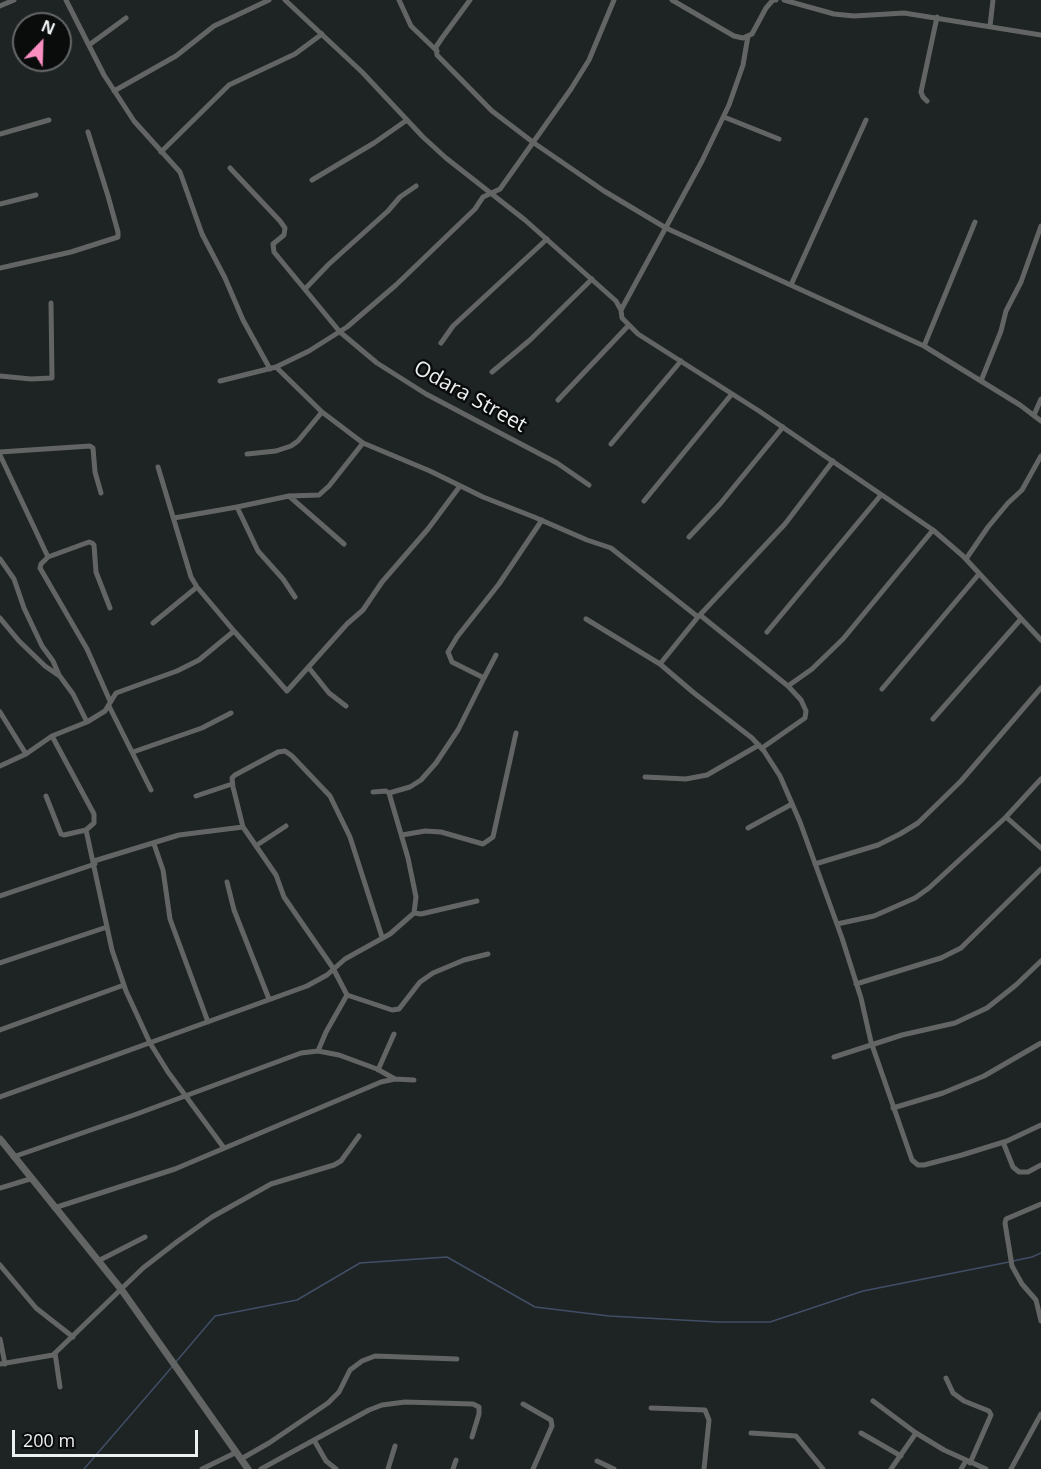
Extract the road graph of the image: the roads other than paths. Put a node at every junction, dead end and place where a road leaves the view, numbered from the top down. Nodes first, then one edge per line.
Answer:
1 (14, 0) edge
2 (66, 0) edge
3 (269, 0) edge
4 (285, 0) edge
5 (399, 0) edge
6 (470, 0) edge
7 (614, 0) edge
8 (672, 0) edge
9 (774, 0) edge
10 (784, 0) edge
11 (993, 0) edge
12 (0, 6) edge
13 (937, 17) junction
14 (126, 18) dead end
15 (990, 26) junction
16 (322, 34) junction
17 (1041, 35) edge
18 (748, 36) junction
19 (89, 45) junction
20 (436, 51) junction
21 (114, 91) junction
22 (927, 101) dead end
23 (724, 117) junction
24 (49, 120) dead end
25 (407, 120) junction
26 (866, 120) dead end
27 (88, 132) dead end
28 (0, 134) edge
29 (779, 140) dead end
30 (534, 143) junction
31 (161, 152) junction
32 (230, 168) dead end
33 (312, 180) dead end
34 (416, 186) dead end
35 (491, 194) junction
36 (36, 195) dead end
37 (0, 204) edge
38 (975, 222) dead end
39 (1041, 226) edge
40 (666, 228) junction
41 (547, 239) junction
42 (0, 268) edge
43 (592, 279) junction
44 (790, 285) junction
45 (305, 289) junction
46 (51, 303) dead end
47 (621, 309) junction
48 (628, 326) junction
49 (340, 332) junction
50 (441, 343) dead end
51 (924, 346) junction
52 (681, 361) junction
53 (273, 368) junction
54 (492, 372) dead end
55 (0, 376) edge
56 (220, 381) dead end
57 (981, 381) junction
58 (731, 395) junction
59 (1041, 399) edge
60 (558, 400) dead end
61 (322, 412) junction
62 (1034, 415) junction
63 (1041, 421) edge
64 (783, 427) junction
65 (363, 443) junction
66 (611, 444) dead end
67 (247, 453) dead end
68 (0, 454) edge
69 (1041, 456) edge
70 (833, 461) junction
71 (158, 467) dead end
72 (589, 485) dead end
73 (460, 486) junction
74 (101, 493) dead end
75 (881, 495) junction
76 (289, 496) junction
77 (644, 501) dead end
78 (237, 507) junction
79 (174, 518) junction
80 (542, 520) junction
81 (933, 530) junction
82 (689, 537) dead end
83 (345, 544) dead end
84 (48, 557) junction
85 (0, 559) edge
86 (966, 559) junction
87 (979, 574) junction
88 (197, 587) junction
89 (295, 597) dead end
90 (110, 608) dead end
91 (699, 616) junction
92 (0, 618) edge
93 (586, 619) dead end
94 (1021, 619) junction
95 (153, 623) dead end
96 (234, 631) junction
97 (767, 632) dead end
98 (1041, 640) edge
99 (496, 655) dead end
100 (660, 664) junction
101 (309, 668) junction
102 (59, 675) junction
103 (484, 678) junction
104 (788, 686) junction
105 (1041, 688) edge
106 (882, 689) dead end
107 (110, 703) junction
108 (346, 706) dead end
109 (0, 712) edge
110 (231, 713) dead end
111 (933, 719) dead end
112 (87, 722) junction
113 (516, 733) dead end
114 (52, 736) junction
115 (760, 747) junction
116 (133, 752) junction
117 (26, 754) junction
118 (0, 766) edge
119 (645, 777) dead end
120 (1041, 779) edge
121 (232, 784) junction
122 (151, 790) dead end
123 (373, 792) dead end
124 (389, 793) junction
125 (46, 796) dead end
126 (196, 796) dead end
127 (792, 804) junction
128 (1006, 817) junction
129 (286, 826) dead end
130 (243, 827) junction
131 (748, 828) dead end
132 (86, 830) junction
133 (402, 835) junction
134 (154, 844) junction
135 (257, 846) junction
136 (1041, 848) edge
137 (94, 863) junction
138 (815, 864) junction
139 (1041, 868) edge
140 (227, 882) dead end
141 (0, 896) edge
142 (477, 901) dead end
143 (414, 913) junction
144 (837, 924) junction
145 (107, 927) junction
146 (382, 937) junction
147 (488, 954) dead end
148 (1041, 961) edge
149 (0, 963) edge
150 (333, 968) junction
151 (856, 984) junction
152 (124, 985) junction
153 (347, 995) junction
154 (269, 999) junction
155 (208, 1022) junction
156 (0, 1030) edge
157 (394, 1034) dead end
158 (150, 1043) junction
159 (1041, 1043) edge
160 (872, 1044) junction
161 (318, 1051) junction
162 (834, 1057) dead end
163 (378, 1070) junction
164 (395, 1079) junction
165 (414, 1080) dead end
166 (187, 1096) junction
167 (0, 1097) edge
168 (893, 1108) junction
169 (1041, 1125) edge
170 (359, 1136) dead end
171 (0, 1140) edge
172 (1003, 1142) junction
173 (224, 1148) junction
174 (13, 1157) junction
175 (1041, 1165) edge
176 (30, 1179) junction
177 (0, 1188) edge
178 (1041, 1204) edge
179 (54, 1208) junction
180 (145, 1237) dead end
181 (98, 1261) junction
182 (0, 1265) edge
183 (121, 1289) junction
184 (1041, 1321) edge
185 (73, 1337) junction
186 (0, 1339) edge
187 (55, 1353) junction
188 (457, 1359) dead end
189 (3, 1364) edge
190 (946, 1378) dead end
191 (60, 1387) dead end
192 (873, 1401) dead end
193 (523, 1404) dead end
194 (651, 1408) dead end
195 (1041, 1414) edge
196 (751, 1433) dead end
197 (861, 1433) dead end
198 (916, 1433) junction
199 (472, 1437) dead end
200 (314, 1440) junction
201 (395, 1446) dead end
202 (239, 1455) junction
203 (901, 1456) junction
204 (456, 1460) dead end
205 (597, 1461) dead end
206 (968, 1462) junction
207 (202, 1469) edge
208 (248, 1469) edge
209 (261, 1469) edge
210 (336, 1469) edge
211 (388, 1469) edge
212 (453, 1469) edge
213 (533, 1469) edge
214 (614, 1469) edge
215 (704, 1469) edge
216 (824, 1469) edge
217 (891, 1469) edge
218 (961, 1469) edge
219 (986, 1469) edge
220 (1011, 1469) edge

1 - 12 street
2 - 19 street
3 - 21 street
4 - 16 street
5 - 20 street
6 - 20 street
7 - 30 street
8 - 18 street
9 - 18 street
10 - 13 street
11 - 15 street
13 - 15 street
13 - 22 street
14 - 19 street
15 - 17 street
16 - 25 street
16 - 31 street
18 - 23 street
19 - 21 street
20 - 30 street
21 - 31 street
23 - 29 street
23 - 40 street
24 - 28 street
25 - 33 street
25 - 35 street
26 - 44 street
27 - 42 street
30 - 35 street
30 - 40 street
31 - 53 street
32 - 45 street, Odara Street
34 - 45 street
35 - 41 street
35 - 49 street
36 - 37 street
38 - 51 street
39 - 57 street
40 - 44 street
40 - 47 street
41 - 43 street
41 - 50 street
43 - 47 street
43 - 54 street
44 - 51 street
45 - 49 street, Odara Street
46 - 55 street
47 - 48 street
48 - 52 street
48 - 60 street
49 - 53 street
49 - 72 street, Odara Street
51 - 57 street
52 - 58 street
52 - 66 street
53 - 56 street
53 - 61 street
57 - 62 street
58 - 64 street
58 - 77 street
59 - 62 street
61 - 65 street
61 - 67 street
62 - 63 street
64 - 70 street
64 - 82 street
65 - 73 street
65 - 76 street
68 - 74 street
68 - 84 street
69 - 86 street
70 - 75 street
70 - 91 street
71 - 79 street
73 - 80 street
73 - 101 street
75 - 81 street
75 - 97 street
76 - 78 street
76 - 83 street
78 - 79 street
78 - 89 street
79 - 88 street
80 - 91 street
80 - 103 street
81 - 86 street
81 - 104 street
84 - 90 street
84 - 107 street
85 - 102 street
86 - 87 street
87 - 94 street
87 - 106 street
88 - 95 street
88 - 96 street
91 - 100 street
91 - 104 street
92 - 102 street
93 - 100 street
94 - 98 street
94 - 111 street
96 - 101 street
96 - 107 street
99 - 103 street
100 - 115 street
101 - 108 street
102 - 112 street
103 - 124 street
104 - 115 street
105 - 138 street
107 - 112 street
107 - 116 street
109 - 117 street
110 - 116 street
112 - 114 street
113 - 133 street
114 - 117 street
114 - 132 street
115 - 119 street
115 - 127 street
116 - 122 street
117 - 118 street
120 - 128 street
121 - 126 street
121 - 130 street
121 - 146 street
123 - 124 street
124 - 133 street
125 - 132 street
127 - 131 street
127 - 138 street
128 - 136 street
128 - 144 street
129 - 135 street
130 - 134 street
130 - 135 street
132 - 137 street
133 - 143 street
134 - 137 street
134 - 155 street
135 - 150 street
137 - 141 street
137 - 145 street
138 - 144 street
139 - 151 street
140 - 154 street
142 - 143 street
143 - 146 street
144 - 151 street
145 - 149 street
145 - 152 street
146 - 150 street
147 - 153 street
148 - 160 street
150 - 153 street
150 - 154 street
151 - 160 street
152 - 156 street
152 - 158 street
153 - 161 street
154 - 155 street
155 - 158 street
157 - 163 street
158 - 166 street
158 - 167 street
159 - 168 street
160 - 162 street
160 - 168 street
161 - 163 street
161 - 166 street
163 - 164 street
164 - 165 street
164 - 173 street
166 - 173 street
166 - 174 street
168 - 172 street
169 - 172 street
170 - 183 street
171 - 174 street
172 - 175 street
173 - 179 street
174 - 176 street
176 - 177 street
176 - 179 street
178 - 184 street
179 - 181 street
180 - 181 street
181 - 183 street
182 - 185 street
183 - 185 street
183 - 202 street
185 - 187 street
186 - 189 street
187 - 189 street
187 - 191 street
188 - 202 street
190 - 206 street
192 - 198 street
193 - 213 street
194 - 215 street
195 - 220 street
196 - 216 street
197 - 203 street
198 - 203 street
198 - 206 street
199 - 200 street
200 - 209 street
200 - 210 street
201 - 211 street
202 - 207 street
202 - 208 street
203 - 217 street
204 - 212 street
205 - 214 street
206 - 218 street
206 - 219 street

